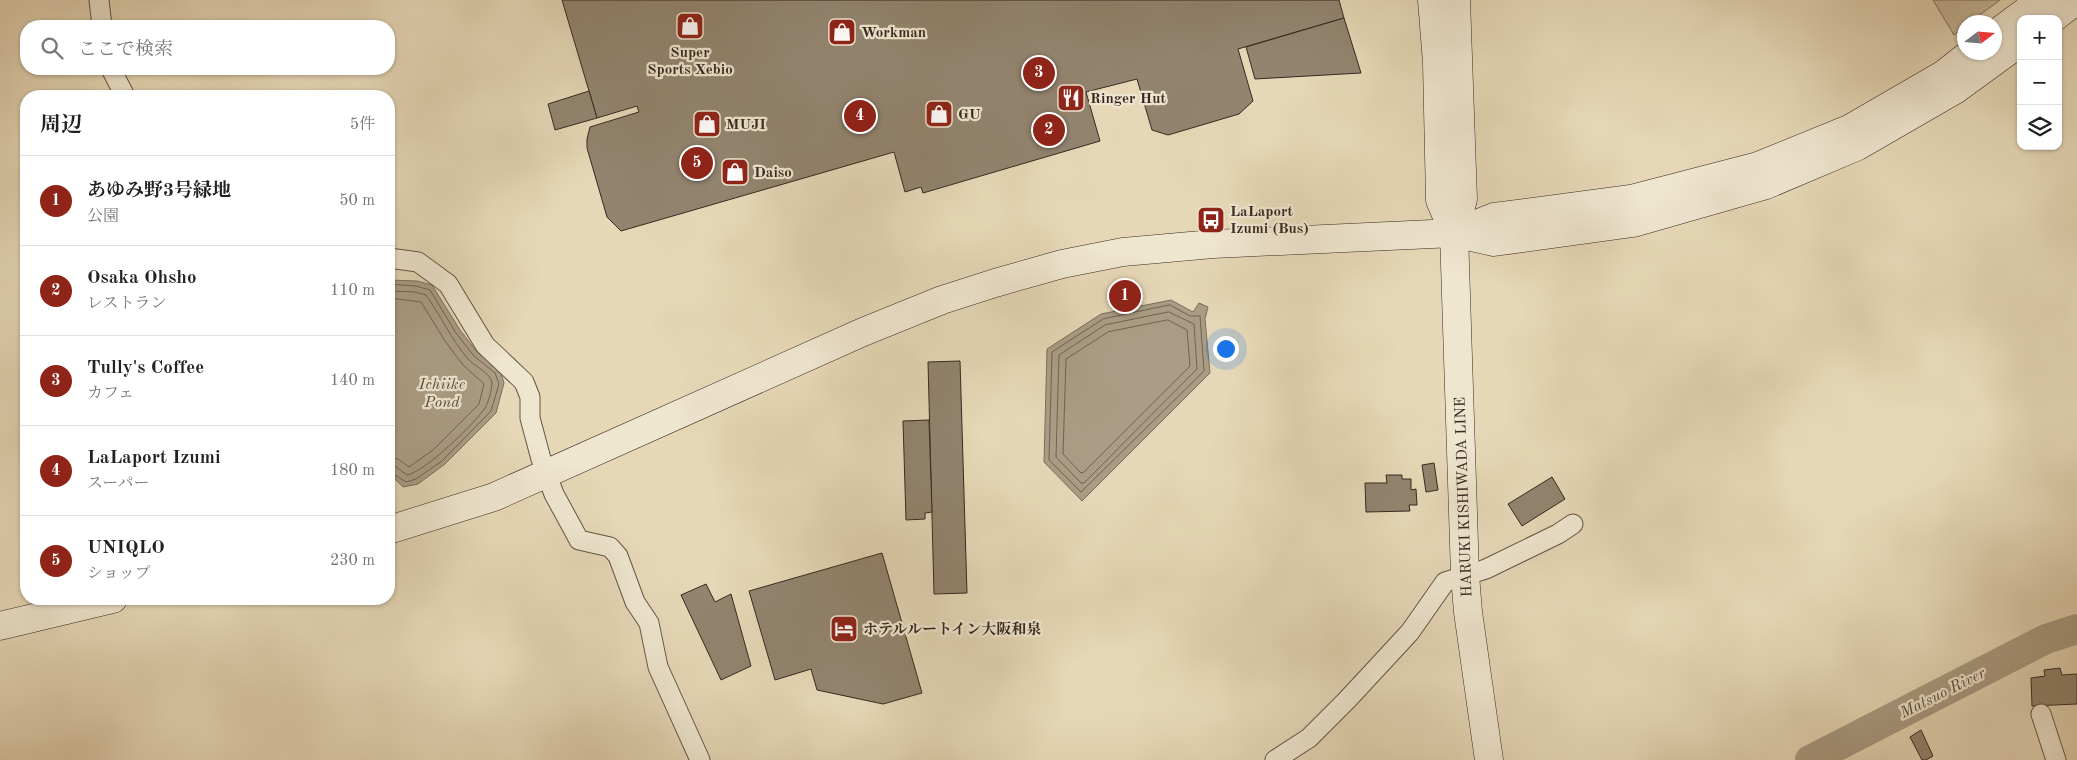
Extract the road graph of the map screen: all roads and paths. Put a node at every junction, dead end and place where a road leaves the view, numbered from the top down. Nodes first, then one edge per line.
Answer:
1 (100, 0) edge
2 (1432, 0) edge
3 (1456, 0) edge
4 (2041, 0) edge
5 (2077, 0) edge
6 (2057, 15) edge
7 (102, 20) edge
8 (2002, 29) edge
9 (2017, 45) edge
10 (1962, 60) edge
11 (114, 75) edge
12 (122, 90) edge
13 (1454, 232) junction
14 (395, 259) edge
15 (547, 475) junction
16 (1574, 524) dead end
17 (395, 528) edge
18 (1465, 575) junction
19 (88, 605) edge
20 (0, 626) edge
21 (2040, 714) dead end
22 (700, 760) edge
23 (1275, 760) edge
24 (1489, 760) edge
25 (2056, 760) edge

1 - 7 street
2 - 13 street, HARUKI KISHIWADA LINE
3 - 13 street, HARUKI KISHIWADA LINE
4 - 8 street
5 - 6 street
9 - 13 street
10 - 13 street
11 - 12 street
13 - 15 street
13 - 18 street, HARUKI KISHIWADA LINE
14 - 15 street
15 - 17 street
15 - 22 street
16 - 18 street
18 - 23 street
18 - 24 street, HARUKI KISHIWADA LINE
19 - 20 street
21 - 25 street

